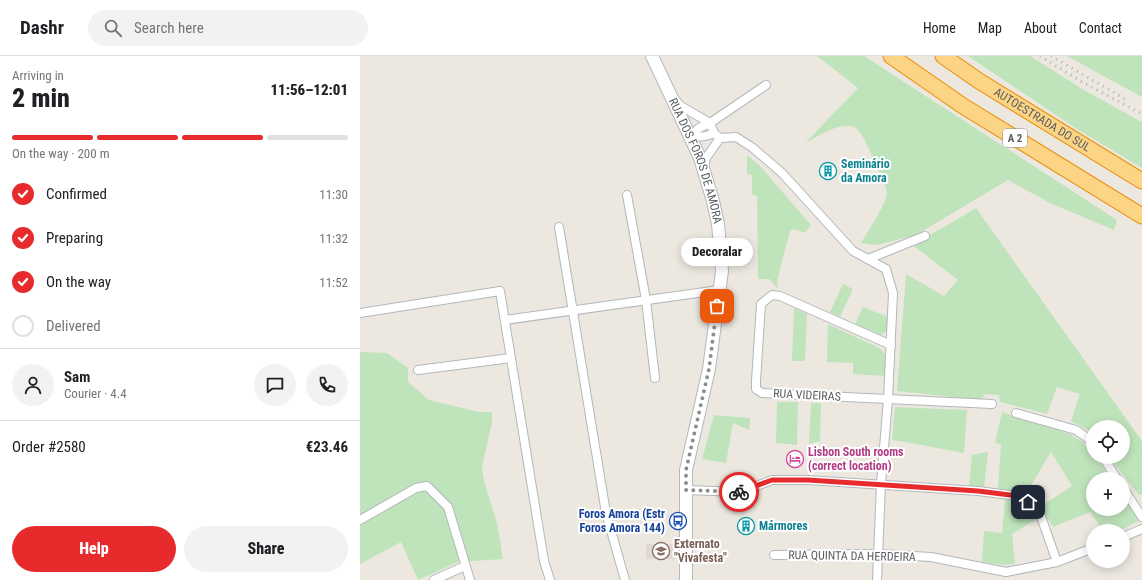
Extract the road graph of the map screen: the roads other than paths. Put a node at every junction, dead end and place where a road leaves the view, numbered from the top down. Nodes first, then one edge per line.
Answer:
1 (652, 56) edge
2 (891, 56) edge
3 (943, 56) edge
4 (766, 85) dead end
5 (668, 90) junction
6 (710, 123) junction
7 (690, 135) junction
8 (717, 135) junction
9 (704, 171) junction
10 (1142, 181) edge
11 (627, 195) dead end
12 (1142, 216) edge
13 (559, 227) dead end
14 (925, 236) dead end
15 (868, 259) junction
16 (719, 290) junction
17 (646, 300) junction
18 (574, 310) junction
19 (360, 313) edge
20 (505, 320) junction
21 (891, 345) junction
22 (511, 358) junction
23 (418, 370) dead end
24 (655, 378) dead end
25 (888, 399) junction
26 (992, 404) dead end
27 (1016, 413) dead end
28 (1086, 437) edge
29 (881, 484) junction
30 (686, 490) junction
31 (1130, 499) edge
32 (1142, 517) edge
33 (360, 520) edge
34 (1142, 529) edge
35 (1130, 533) edge
36 (1086, 551) edge
37 (877, 554) junction
38 (774, 555) dead end
39 (1057, 562) junction
40 (465, 566) junction
41 (434, 580) edge
42 (470, 580) edge
43 (550, 580) edge
44 (625, 580) edge
45 (686, 580) edge
46 (877, 580) edge

1 - 5 main road, RUA DOS FOROS DE AMORA
2 - 12 highway, A 2
3 - 10 highway, AUTOESTRADA DO SUL / A 2
4 - 6 street
5 - 6 street
5 - 7 main road, RUA DOS FOROS DE AMORA
6 - 7 street
6 - 8 street
7 - 8 street
7 - 9 main road, RUA DOS FOROS DE AMORA
8 - 9 street
8 - 15 street
9 - 16 main road, RUA DOS FOROS DE AMORA
11 - 17 street
13 - 18 street
14 - 15 street
15 - 21 street
16 - 17 street
16 - 30 main road, RUA DOS FOROS DE AMORA
17 - 18 street
17 - 24 street
18 - 20 street
18 - 44 street
19 - 20 street
20 - 22 street
21 - 25 street
21 - 25 street, RUA VIDEIRAS
22 - 23 street
22 - 43 street
25 - 26 street, RUA VIDEIRAS
25 - 29 street
27 - 28 street
29 - 30 street
29 - 37 street
29 - 39 street
30 - 45 main road, RUA DOS FOROS DE AMORA
31 - 32 street
33 - 40 street
34 - 35 street
36 - 39 street, RUA QUINTA DA HERDEIRA
37 - 38 street, RUA QUINTA DA HERDEIRA
37 - 39 street, RUA QUINTA DA HERDEIRA
37 - 46 street
40 - 41 street
40 - 42 street

